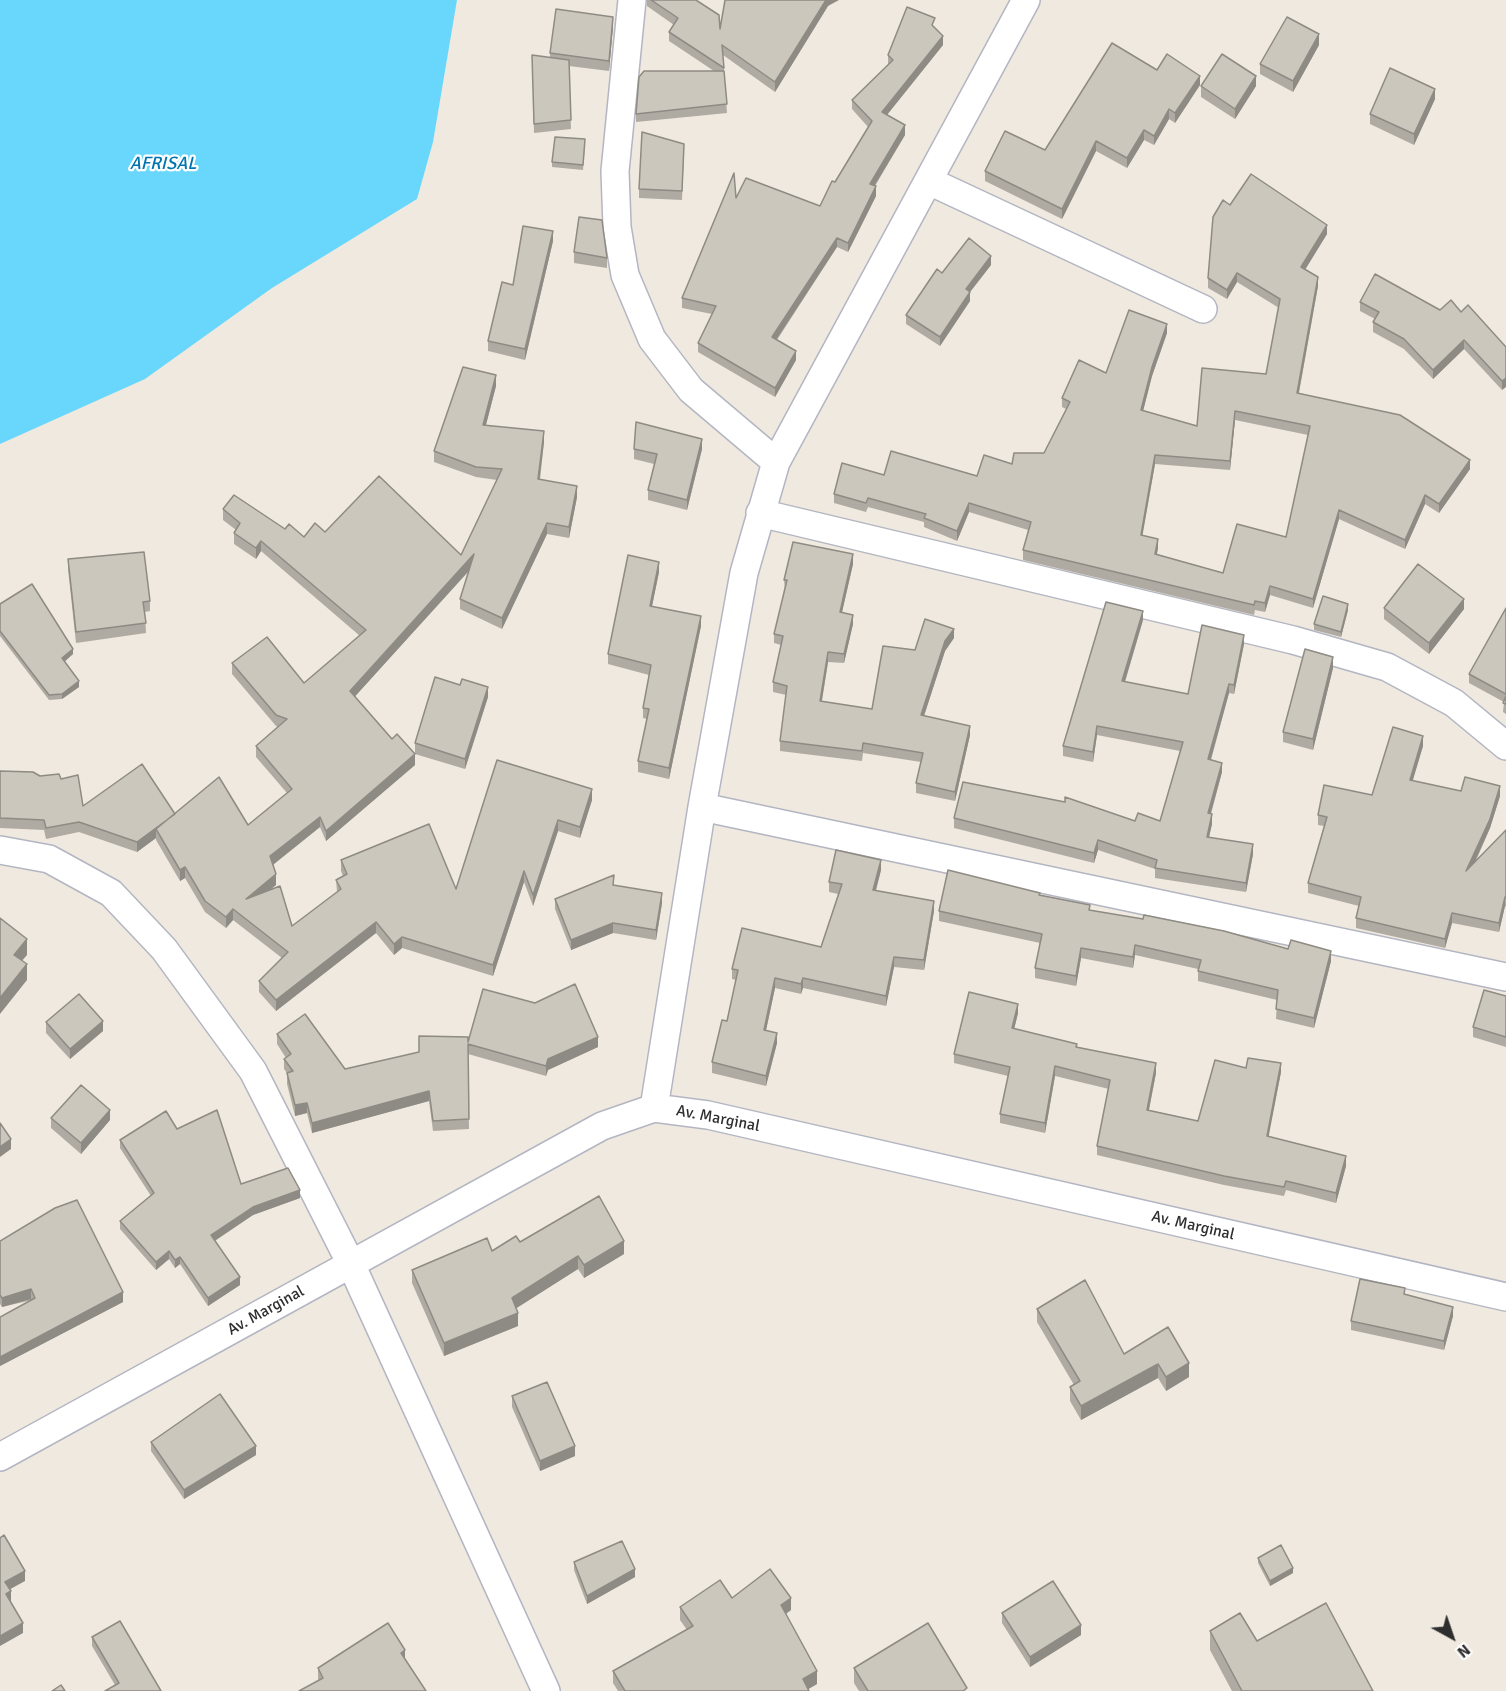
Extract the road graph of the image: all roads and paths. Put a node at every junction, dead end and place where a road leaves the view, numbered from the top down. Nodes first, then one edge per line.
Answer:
1 (632, 0) edge
2 (1026, 0) edge
3 (929, 181) junction
4 (1203, 309) dead end
5 (776, 462) junction
6 (760, 513) junction
7 (1506, 746) edge
8 (702, 807) junction
9 (0, 850) edge
10 (1506, 976) edge
11 (654, 1108) junction
12 (351, 1264) junction
13 (1506, 1297) edge
14 (0, 1457) edge
15 (546, 1691) edge

1 - 5 street
2 - 3 street
3 - 4 street
3 - 5 street
5 - 6 street
6 - 7 street
6 - 8 street
8 - 10 street
8 - 11 street
9 - 12 street
11 - 12 street, Av. Marginal
11 - 13 street, Av. Marginal
12 - 14 street, Av. Marginal
12 - 15 street

